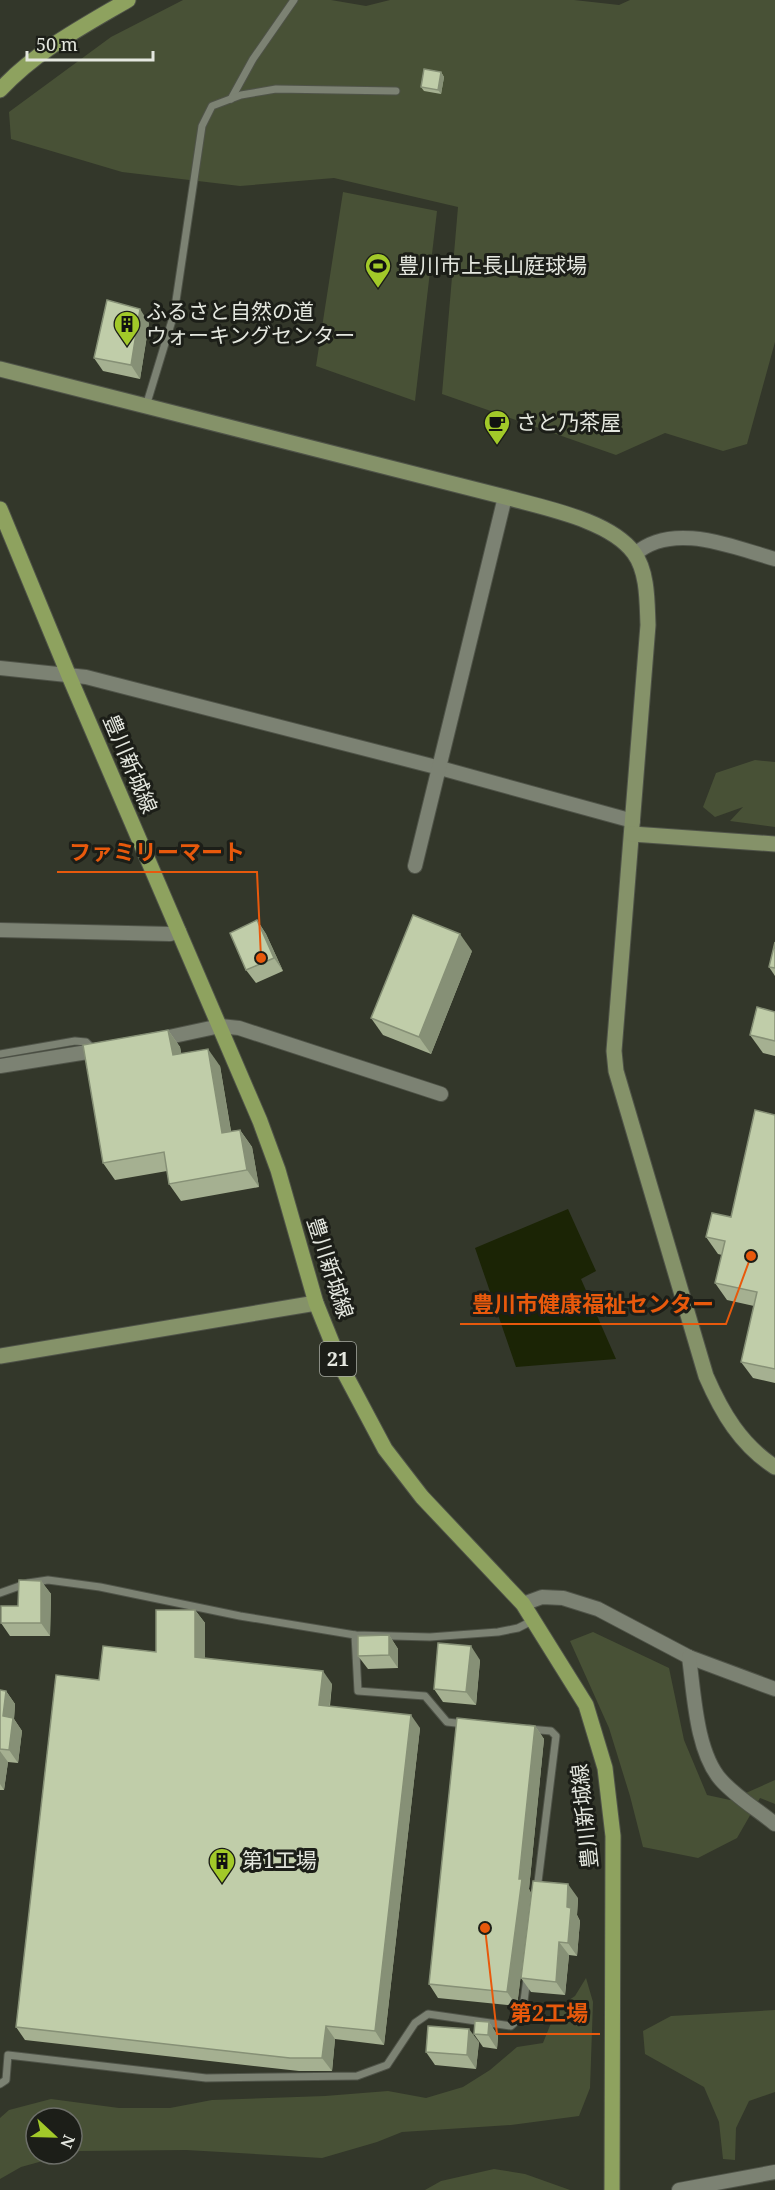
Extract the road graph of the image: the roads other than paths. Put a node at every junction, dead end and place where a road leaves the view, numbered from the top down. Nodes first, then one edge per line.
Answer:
1 (128, 0) edge
2 (294, 0) edge
3 (0, 90) edge
4 (396, 91) dead end
5 (231, 99) junction
6 (0, 369) edge
7 (146, 406) junction
8 (505, 497) junction
9 (0, 509) edge
10 (635, 554) junction
11 (775, 559) edge
12 (0, 668) edge
13 (69, 676) junction
14 (440, 768) junction
15 (632, 827) junction
16 (775, 844) edge
17 (415, 866) dead end
18 (0, 930) edge
19 (179, 931) junction
20 (220, 1026) junction
21 (139, 1042) edge
22 (117, 1047) edge
23 (94, 1051) junction
24 (0, 1054) edge
25 (0, 1066) edge
26 (441, 1094) dead end
27 (316, 1303) junction
28 (0, 1356) edge
29 (775, 1467) edge
30 (0, 1593) edge
31 (523, 1604) junction
32 (534, 1620) junction
33 (355, 1635) junction
34 (689, 1657) junction
35 (775, 1689) edge
36 (468, 1724) edge
37 (521, 1731) edge
38 (775, 1824) edge
39 (536, 1899) edge
40 (528, 1970) edge
41 (0, 2084) edge
42 (775, 2172) edge
43 (612, 2190) edge
44 (680, 2190) edge

1 - 3 main road
2 - 5 lane
4 - 5 lane
5 - 7 lane
6 - 7 street
7 - 8 street
8 - 10 street
8 - 14 street
9 - 13 main road, 豊川新城線 / 21
10 - 11 street
10 - 15 street
12 - 13 street
13 - 14 street
13 - 19 main road, 豊川新城線 / 21
14 - 15 street
14 - 17 street
15 - 16 street
15 - 29 street
18 - 19 street
19 - 20 main road, 豊川新城線 / 21
20 - 21 street
20 - 26 street
20 - 27 main road, 豊川新城線 / 21
22 - 23 street
23 - 24 lane
23 - 25 street
27 - 28 street
27 - 31 main road, 豊川新城線 / 21
30 - 33 lane
31 - 32 main road, 豊川新城線 / 21
31 - 34 street
32 - 33 lane
32 - 43 main road, 豊川新城線 / 21
33 - 36 lane
34 - 35 street
34 - 38 street
37 - 39 lane
40 - 41 lane
42 - 44 street

